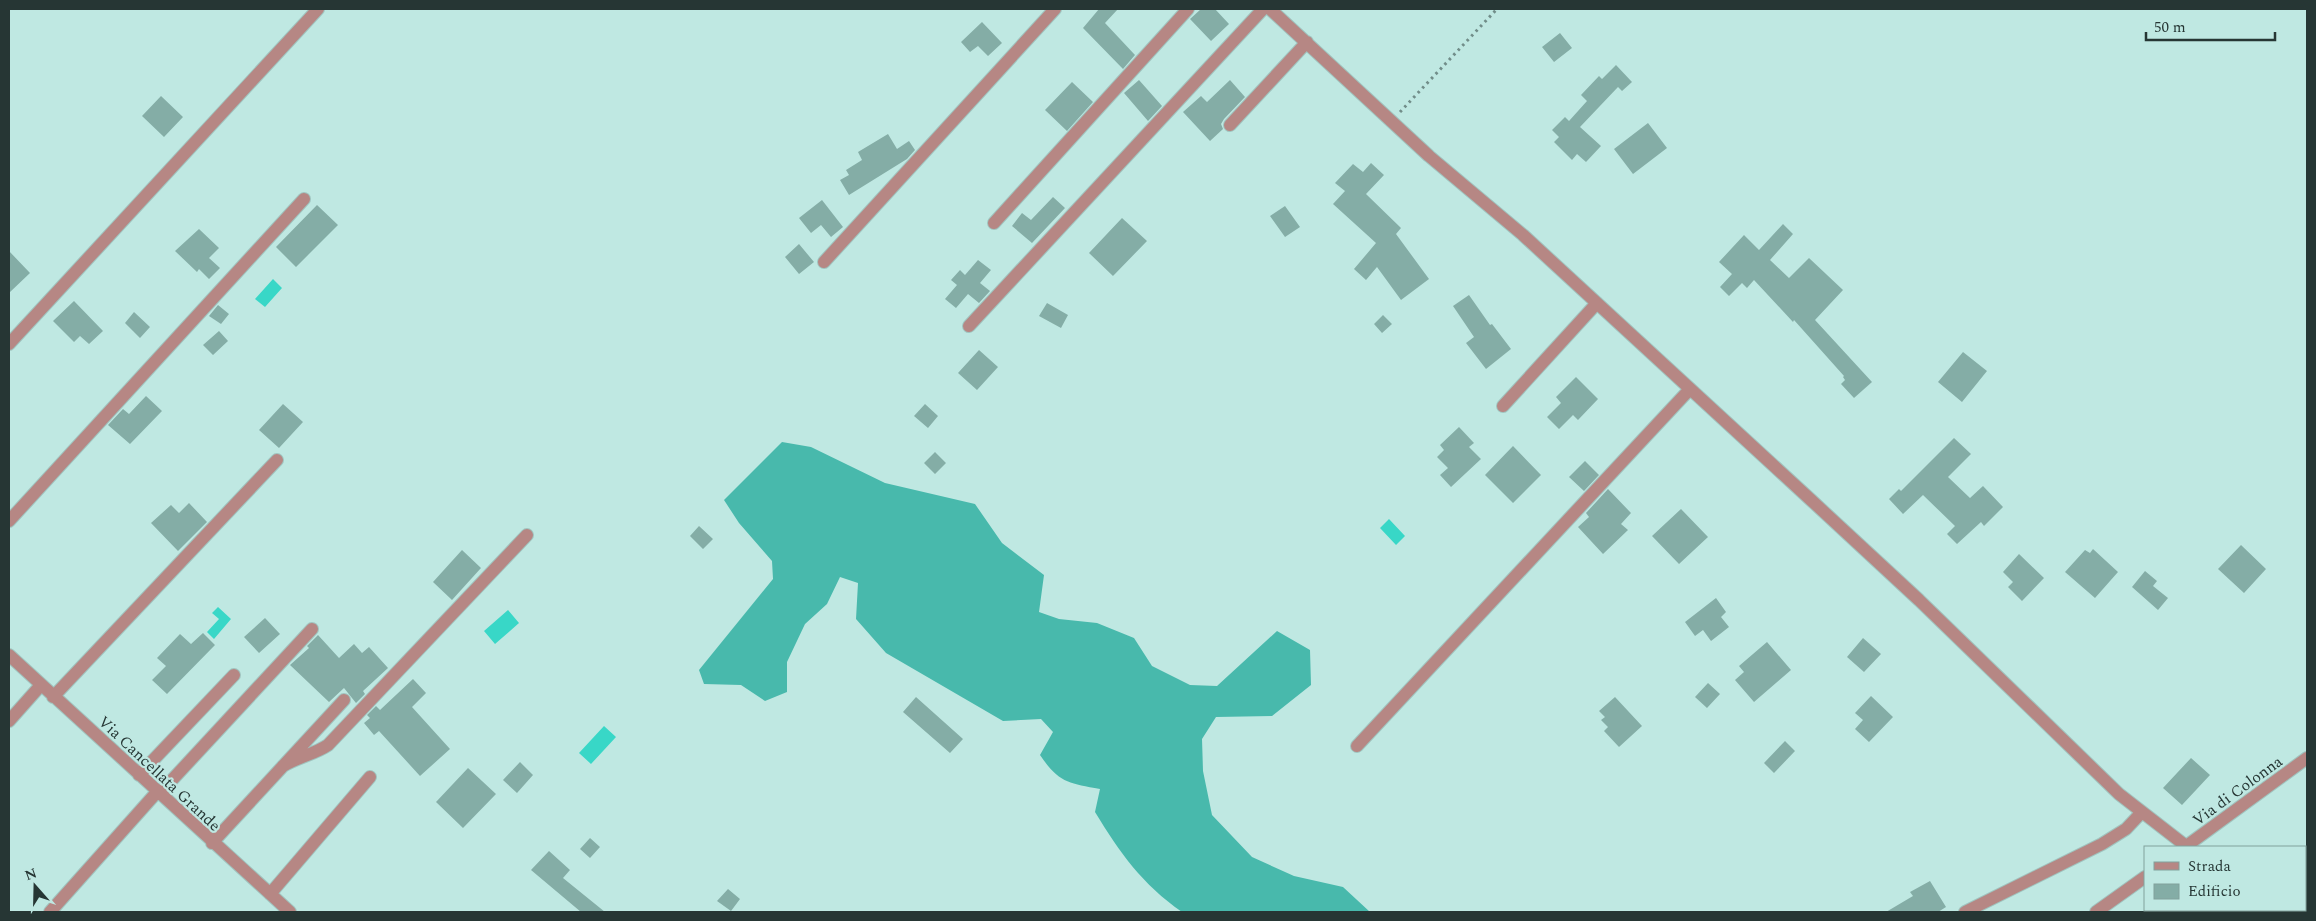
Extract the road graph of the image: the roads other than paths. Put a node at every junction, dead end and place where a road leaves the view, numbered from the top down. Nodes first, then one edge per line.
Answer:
1 (318, 9) edge
2 (1055, 9) edge
3 (1188, 9) edge
4 (1263, 9) edge
5 (1270, 9) edge
6 (1307, 42) junction
7 (1230, 125) dead end
8 (304, 199) dead end
9 (994, 223) dead end
10 (824, 262) dead end
11 (1597, 303) junction
12 (969, 326) dead end
13 (9, 344) edge
14 (1690, 389) junction
15 (1503, 406) dead end
16 (277, 460) dead end
17 (9, 521) edge
18 (527, 534) dead end
19 (312, 629) dead end
20 (9, 656) edge
21 (234, 675) dead end
22 (41, 685) junction
23 (54, 697) junction
24 (344, 700) dead end
25 (9, 721) edge
26 (1357, 746) dead end
27 (2307, 758) edge
28 (283, 766) junction
29 (139, 775) junction
30 (370, 776) dead end
31 (158, 793) junction
32 (2142, 812) junction
33 (212, 843) junction
34 (2184, 846) edge
35 (2186, 846) edge
36 (2144, 877) edge
37 (2130, 887) junction
38 (270, 894) junction
39 (50, 912) edge
40 (290, 912) edge
41 (1965, 912) edge
42 (2096, 912) edge
43 (2112, 912) edge

1 - 13 street
2 - 10 street
3 - 9 street
4 - 12 street
5 - 6 street
6 - 7 street
6 - 11 street
8 - 17 street
11 - 14 street
11 - 15 street
14 - 26 street
14 - 32 street
16 - 23 street
18 - 28 street
19 - 31 street
20 - 22 street, Via Cancellata Grande
21 - 29 street
22 - 23 street, Via Cancellata Grande
22 - 25 street
23 - 29 street, Via Cancellata Grande
24 - 28 street
27 - 35 street, Via di Colonna
28 - 33 street
29 - 31 street, Via Cancellata Grande
30 - 38 street
31 - 33 street, Via Cancellata Grande
31 - 39 street
32 - 34 street
32 - 41 street
33 - 38 street, Via Cancellata Grande
36 - 37 street
37 - 42 street
37 - 43 street
38 - 40 street, Via Cancellata Grande

